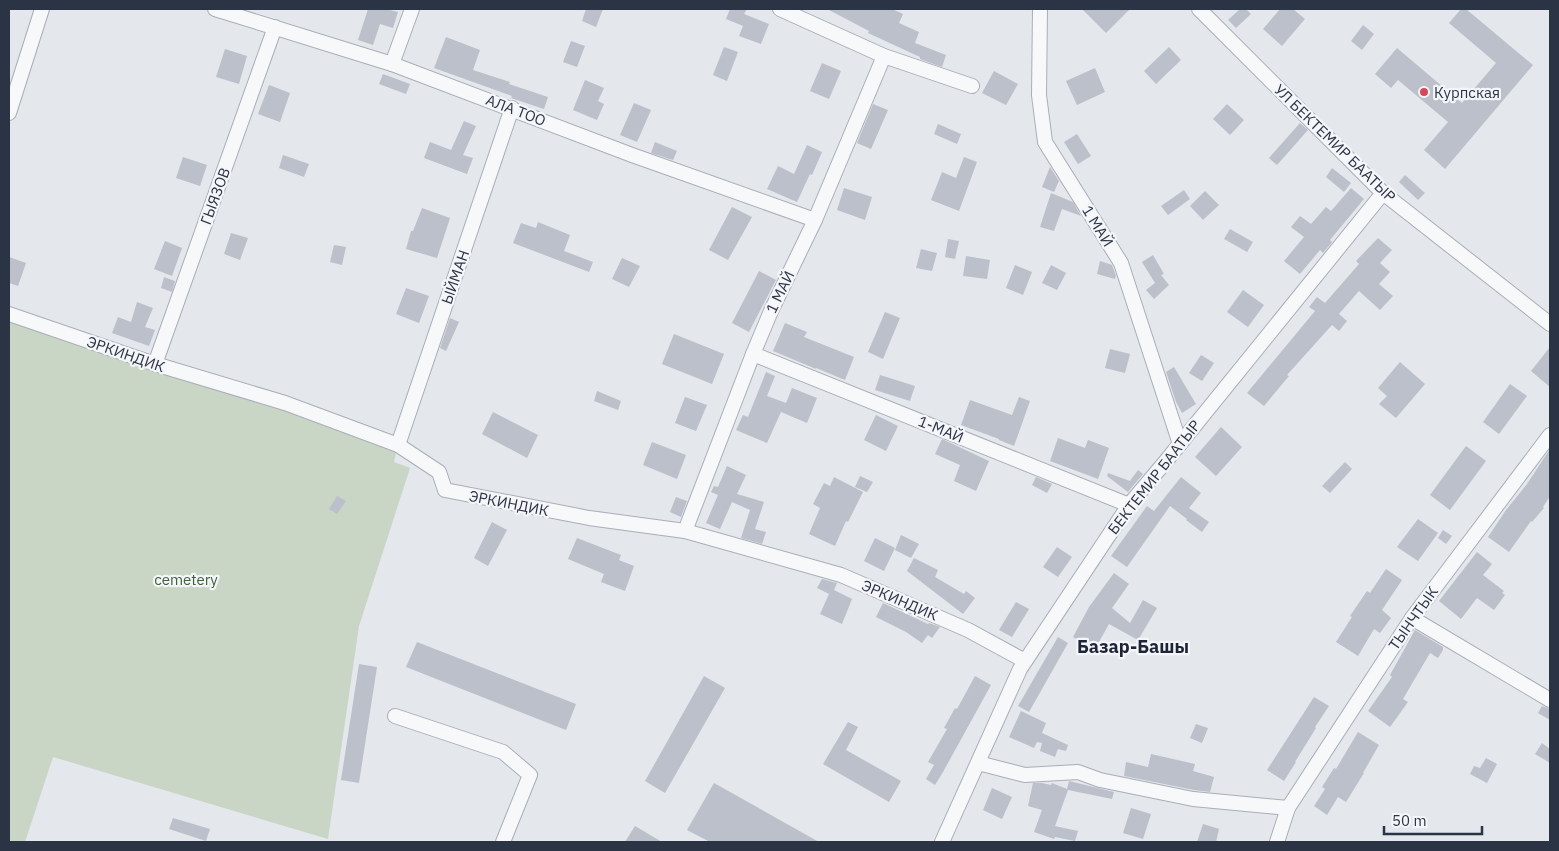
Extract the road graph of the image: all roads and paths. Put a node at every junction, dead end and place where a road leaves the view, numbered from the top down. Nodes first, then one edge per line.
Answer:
1 (42, 9) edge
2 (215, 9) edge
3 (412, 9) edge
4 (780, 9) edge
5 (1040, 9) edge
6 (1199, 9) edge
7 (275, 27) junction
8 (884, 56) junction
9 (392, 64) junction
10 (972, 86) dead end
11 (512, 108) junction
12 (9, 113) edge
13 (1383, 193) junction
14 (815, 220) junction
15 (9, 314) edge
16 (1550, 324) edge
17 (753, 354) junction
18 (155, 364) junction
19 (1550, 435) edge
20 (1180, 444) junction
21 (398, 445) junction
22 (1129, 505) junction
23 (685, 532) junction
24 (1412, 618) junction
25 (1025, 661) junction
26 (1550, 700) edge
27 (395, 716) dead end
28 (978, 762) junction
29 (1288, 808) junction
30 (504, 842) edge
31 (942, 842) edge
32 (1277, 842) edge

1 - 12 street
2 - 7 street, АЛА ТОО
3 - 9 street
4 - 8 street
5 - 20 street, 1 МАЙ
6 - 13 street, УЛ БЕКТЕМИР БААТЫР
7 - 9 street, АЛА ТОО
7 - 18 street, ГЫЯЗОВ
8 - 10 street
8 - 14 street, 1 МАЙ
9 - 11 street, АЛА ТОО
11 - 14 street, АЛА ТОО
11 - 21 street, ЫЙМАН
13 - 16 street, УЛ БЕКТЕМИР БААТЫР
13 - 20 street, БЕКТЕМИР БААТЫР
14 - 17 street, 1 МАЙ
15 - 18 street, ЭРКИНДИК
17 - 22 street, 1-МАЙ
17 - 23 street, 1 МАЙ
18 - 21 street, ЭРКИНДИК
19 - 24 street, ТЫНЧТЫК
20 - 22 street, БЕКТЕМИР БААТЫР
21 - 23 street, ЭРКИНДИК
22 - 25 street, БЕКТЕМИР БААТЫР
23 - 25 street, ЭРКИНДИК
24 - 26 street
24 - 29 street, ТЫНЧТЫК
25 - 28 street, БЕКТЕМИР БААТЫР
27 - 30 street
28 - 29 street
28 - 31 street, БЕКТЕМИР БААТЫР
29 - 32 street, ТЫНЧТЫК

